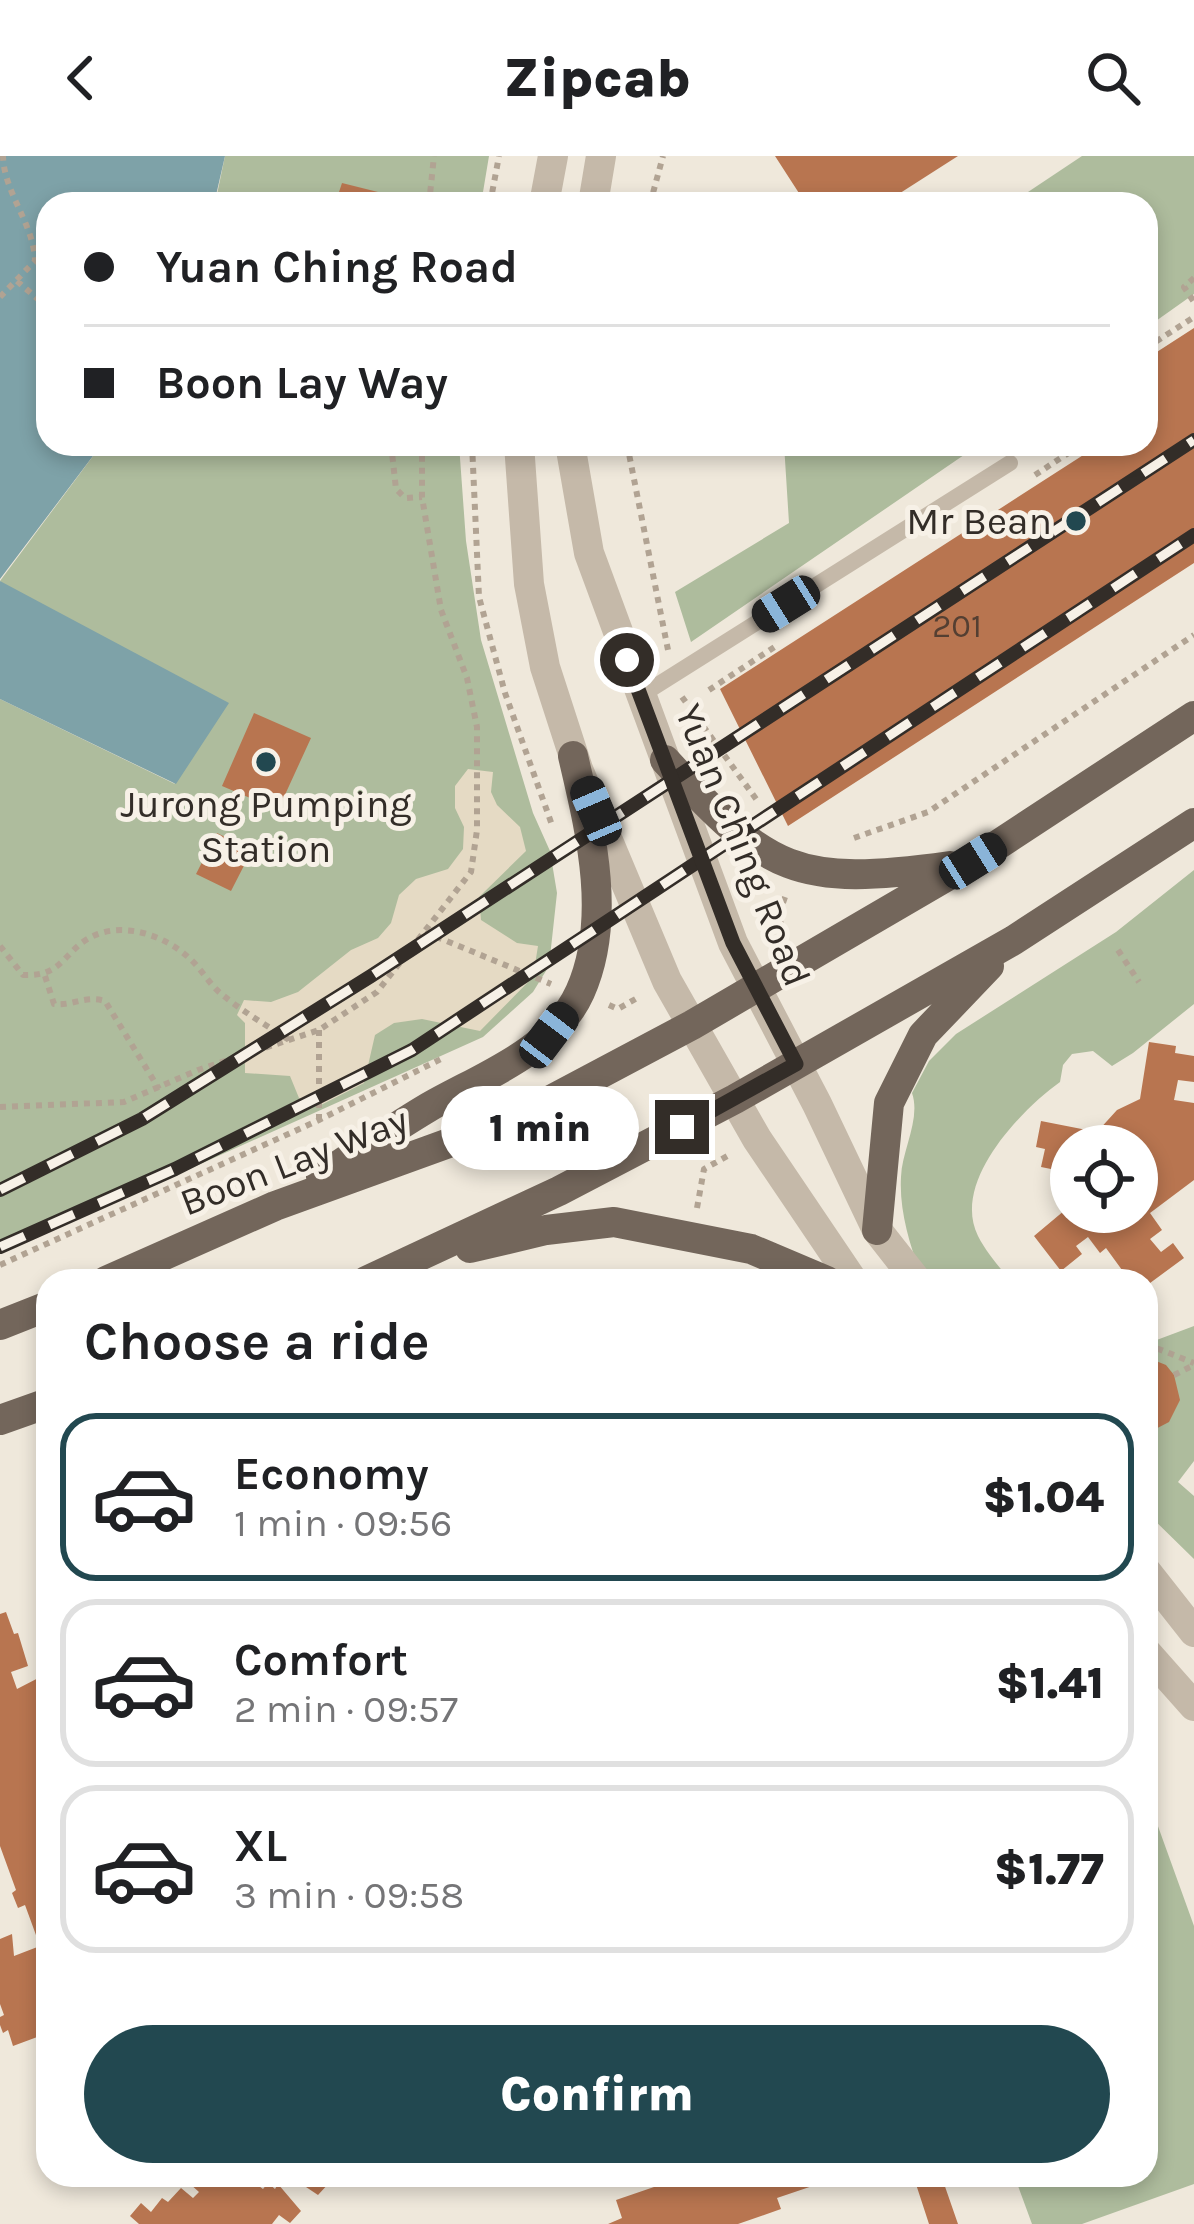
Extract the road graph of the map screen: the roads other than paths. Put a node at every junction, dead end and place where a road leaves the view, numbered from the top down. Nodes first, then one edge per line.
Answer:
1 (553, 156) edge
2 (602, 156) edge
3 (546, 192) edge
4 (595, 192) edge
5 (520, 456) edge
6 (572, 456) edge
7 (1010, 463) dead end
8 (640, 696) junction
9 (1194, 716) edge
10 (573, 756) junction
11 (665, 760) junction
12 (1194, 823) edge
13 (973, 861) junction
14 (1014, 940) junction
15 (756, 986) junction
16 (692, 1024) junction
17 (796, 1064) junction
18 (735, 1099) junction
19 (275, 1206) junction
20 (877, 1230) junction
21 (133, 1269) edge
22 (393, 1269) edge
23 (403, 1269) edge
24 (798, 1269) edge
25 (845, 1269) edge
26 (907, 1269) edge
27 (36, 1311) edge
28 (0, 1325) edge
29 (36, 1407) edge
30 (0, 1420) edge
31 (1158, 1586) edge
32 (1194, 1631) edge
33 (1158, 1666) edge
34 (1194, 1706) edge

1 - 3 street
2 - 4 street
5 - 10 street
6 - 8 street, Yuan Ching Road
7 - 8 lane
8 - 11 street, Yuan Ching Road
9 - 13 main road, Boon Lay Way
10 - 16 street
10 - 19 main road
11 - 13 main road
11 - 15 street, Yuan Ching Road
12 - 14 main road
13 - 15 main road, Boon Lay Way
14 - 17 main road
14 - 20 main road
15 - 16 main road, Boon Lay Way
15 - 17 street, Yuan Ching Road
16 - 18 street
16 - 19 main road, Boon Lay Way
17 - 18 main road
17 - 20 street, Yuan Ching Road
18 - 22 main road
18 - 25 street
19 - 21 main road, Boon Lay Way
20 - 26 street, Yuan Ching Road
23 - 24 main road
27 - 28 main road
29 - 30 main road
31 - 32 street
33 - 34 street

